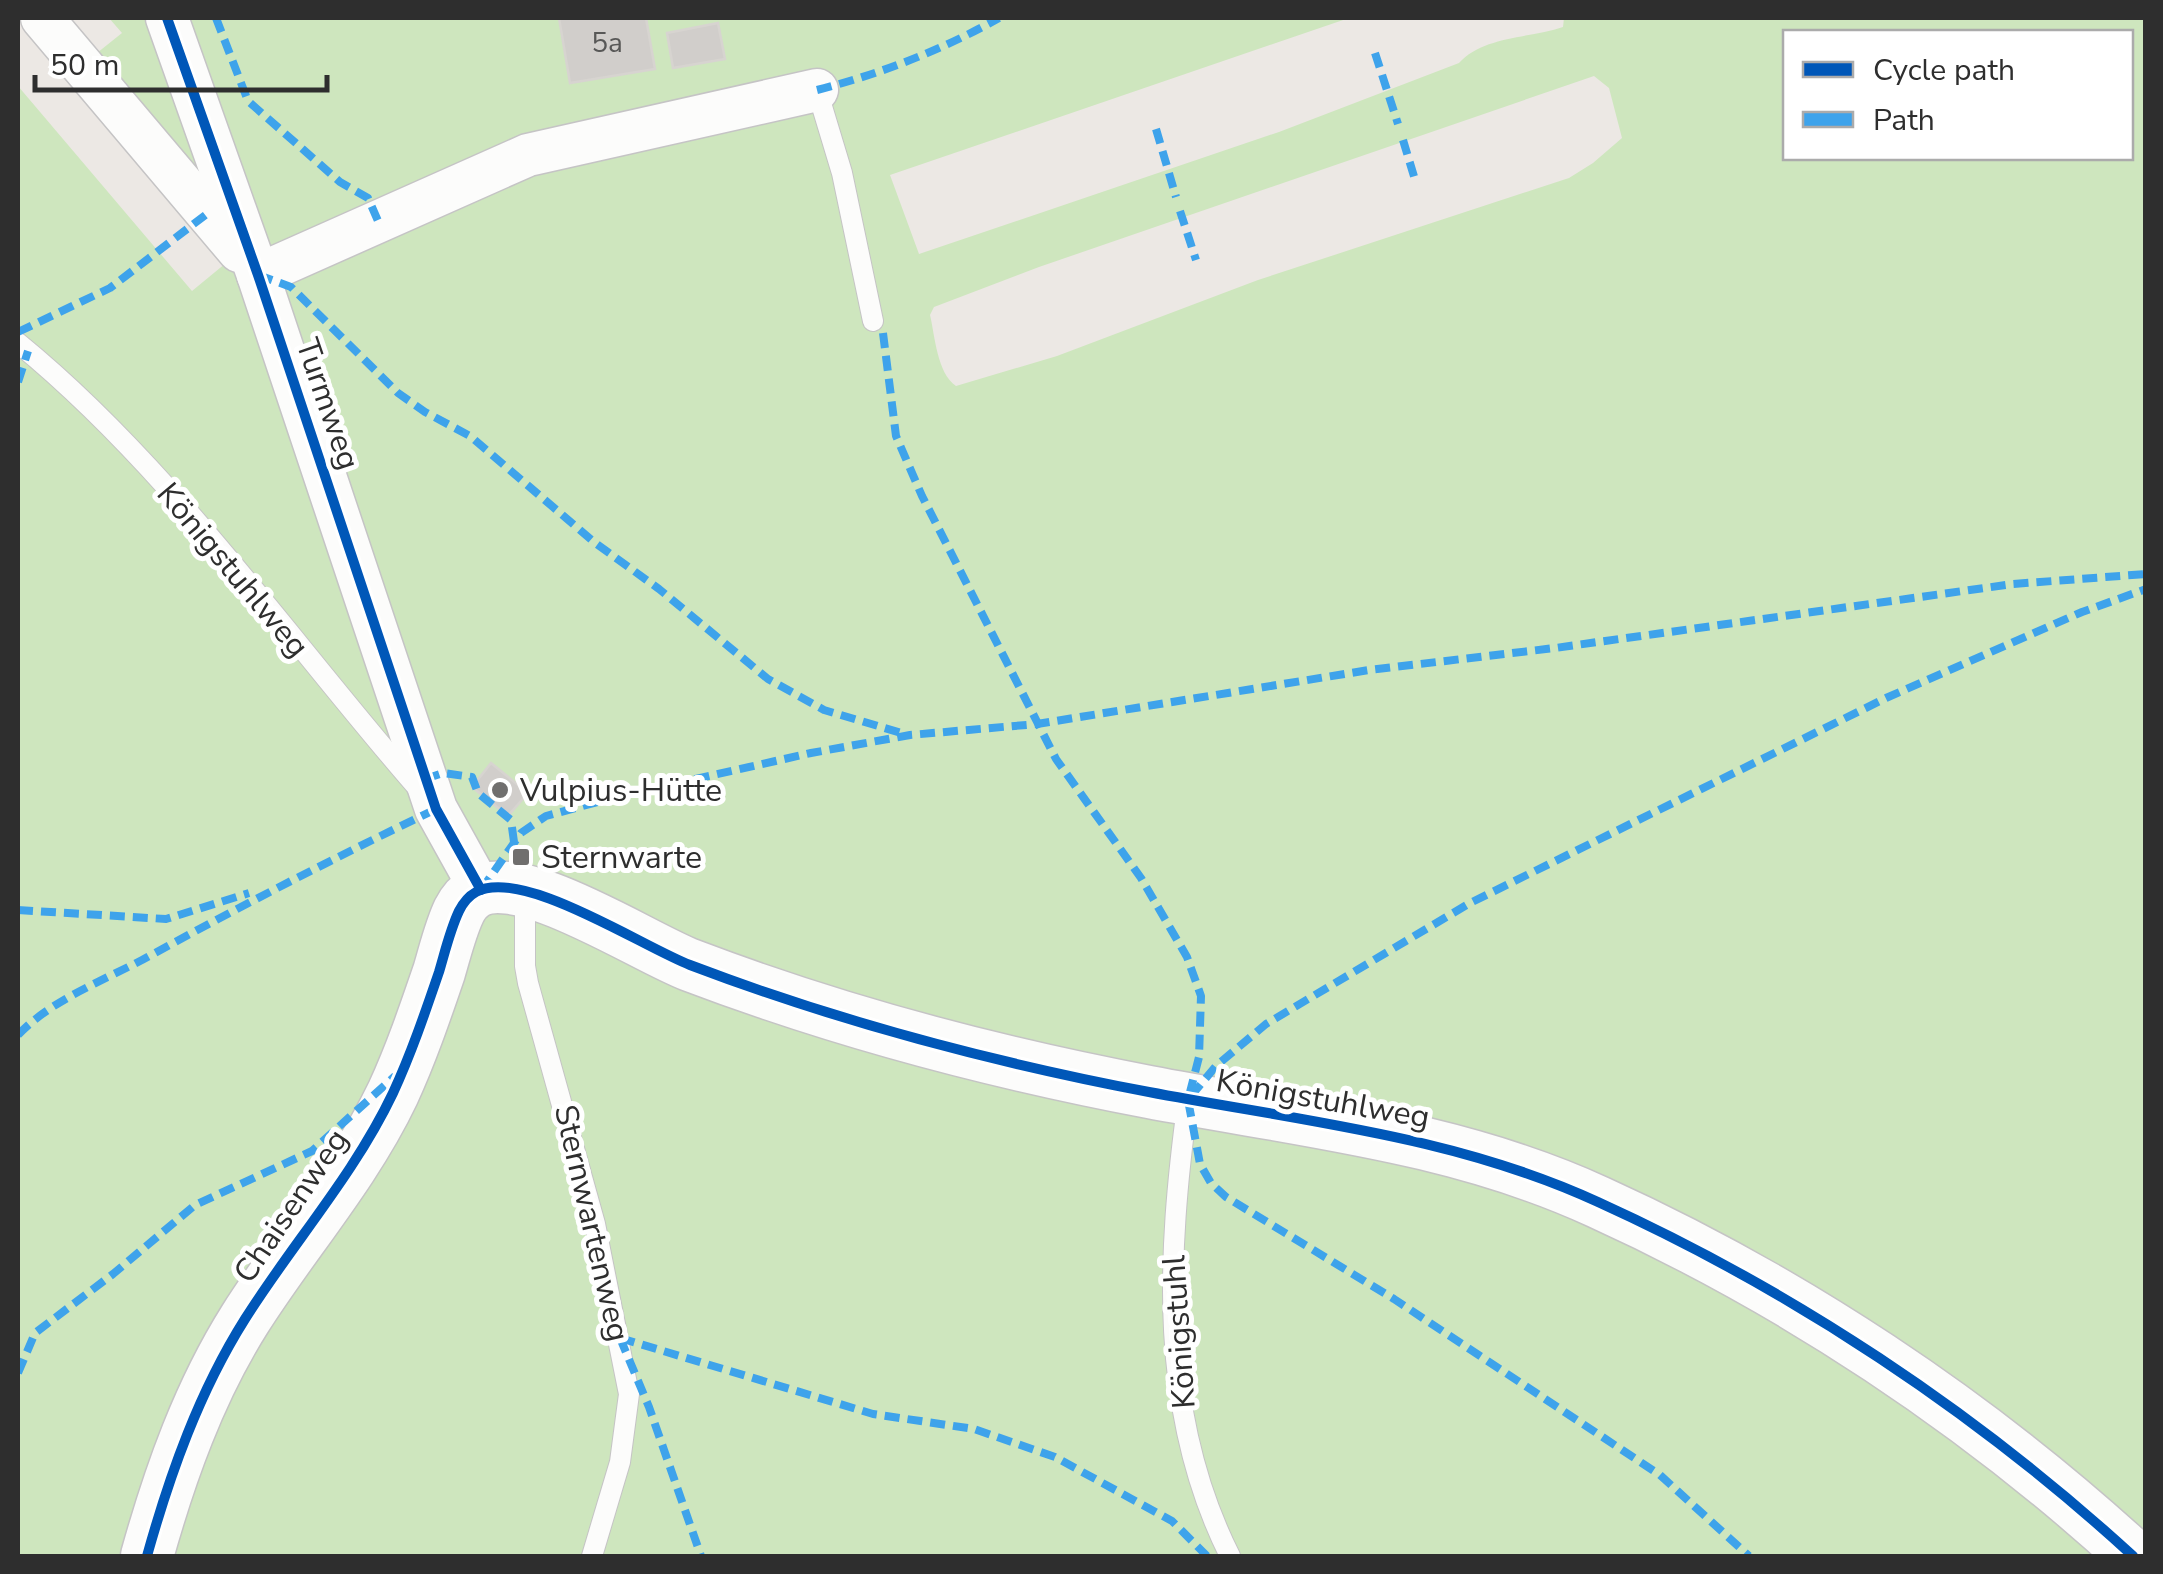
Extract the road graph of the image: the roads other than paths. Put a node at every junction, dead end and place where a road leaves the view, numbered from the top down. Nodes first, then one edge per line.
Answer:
1 (42, 18) edge
2 (166, 18) edge
3 (817, 90) joint
4 (258, 275) junction
5 (874, 321) dead end
6 (18, 343) edge
7 (436, 809) junction
8 (503, 890) junction
9 (1188, 1100) junction
10 (147, 1556) edge
11 (592, 1556) edge
12 (1230, 1556) edge
13 (2133, 1556) edge

1 - 4 street
2 - 4 street, Turmweg
3 - 4 street
3 - 5 lane
4 - 7 street, Turmweg
6 - 7 lane, Königstuhlweg
7 - 8 street
8 - 9 street, Königstuhlweg
8 - 10 street, Chaisenweg
8 - 11 lane, Sternwartenweg
9 - 12 lane, Königstuhl
9 - 13 street, Königstuhlweg

